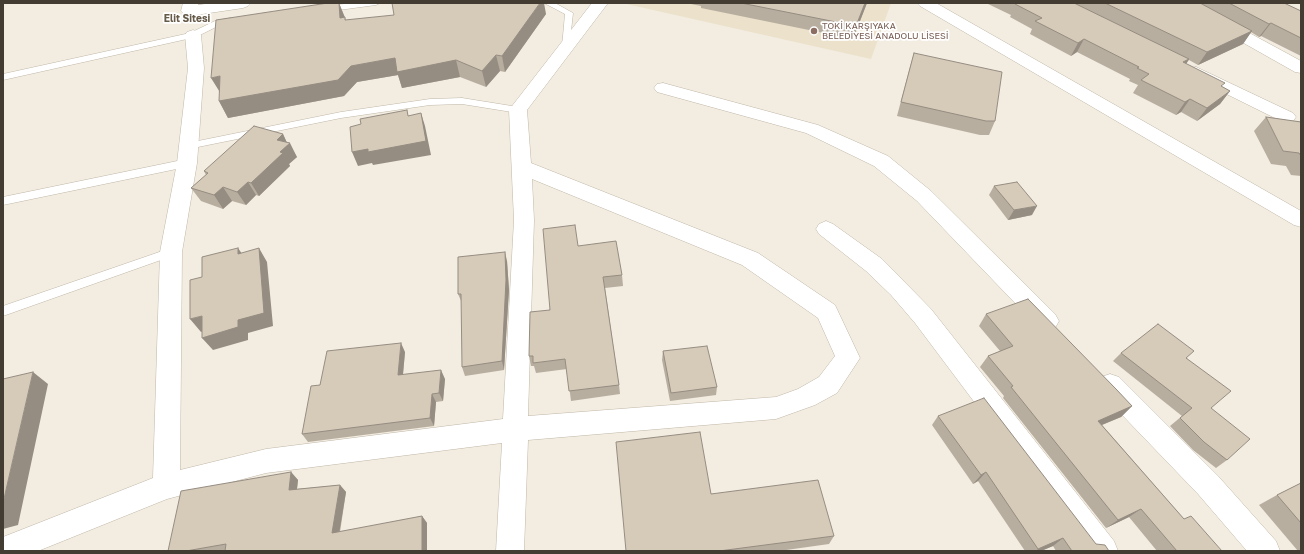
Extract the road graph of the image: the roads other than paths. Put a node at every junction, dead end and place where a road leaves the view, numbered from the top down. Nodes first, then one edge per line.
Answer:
1 (191, 3) edge
2 (243, 3) edge
3 (376, 3) edge
4 (548, 3) edge
5 (600, 3) edge
6 (925, 3) edge
7 (1183, 3) edge
8 (314, 11) edge
9 (238, 20) edge
10 (193, 35) junction
11 (566, 47) junction
12 (1182, 65) edge
13 (1301, 68) edge
14 (3, 77) edge
15 (663, 88) dead end
16 (518, 110) junction
17 (1286, 117) dead end
18 (187, 155) junction
19 (521, 167) junction
20 (3, 201) edge
21 (1301, 220) edge
22 (826, 229) dead end
23 (171, 252) junction
24 (3, 311) edge
25 (1064, 338) edge
26 (1097, 372) edge
27 (515, 429) junction
28 (166, 486) junction
29 (3, 551) edge
30 (510, 551) edge
31 (1104, 551) edge
32 (1266, 551) edge

1 - 2 street
3 - 8 lane
4 - 11 lane
5 - 11 street
6 - 21 street
7 - 13 street
9 - 10 lane
10 - 14 lane
10 - 18 street
11 - 16 street
12 - 17 street
15 - 25 street
16 - 18 lane
16 - 19 street
18 - 20 lane
18 - 23 street
19 - 27 street
19 - 27 street
22 - 31 street
23 - 24 lane
23 - 28 street
26 - 32 street
27 - 28 street
27 - 30 street
28 - 29 street

